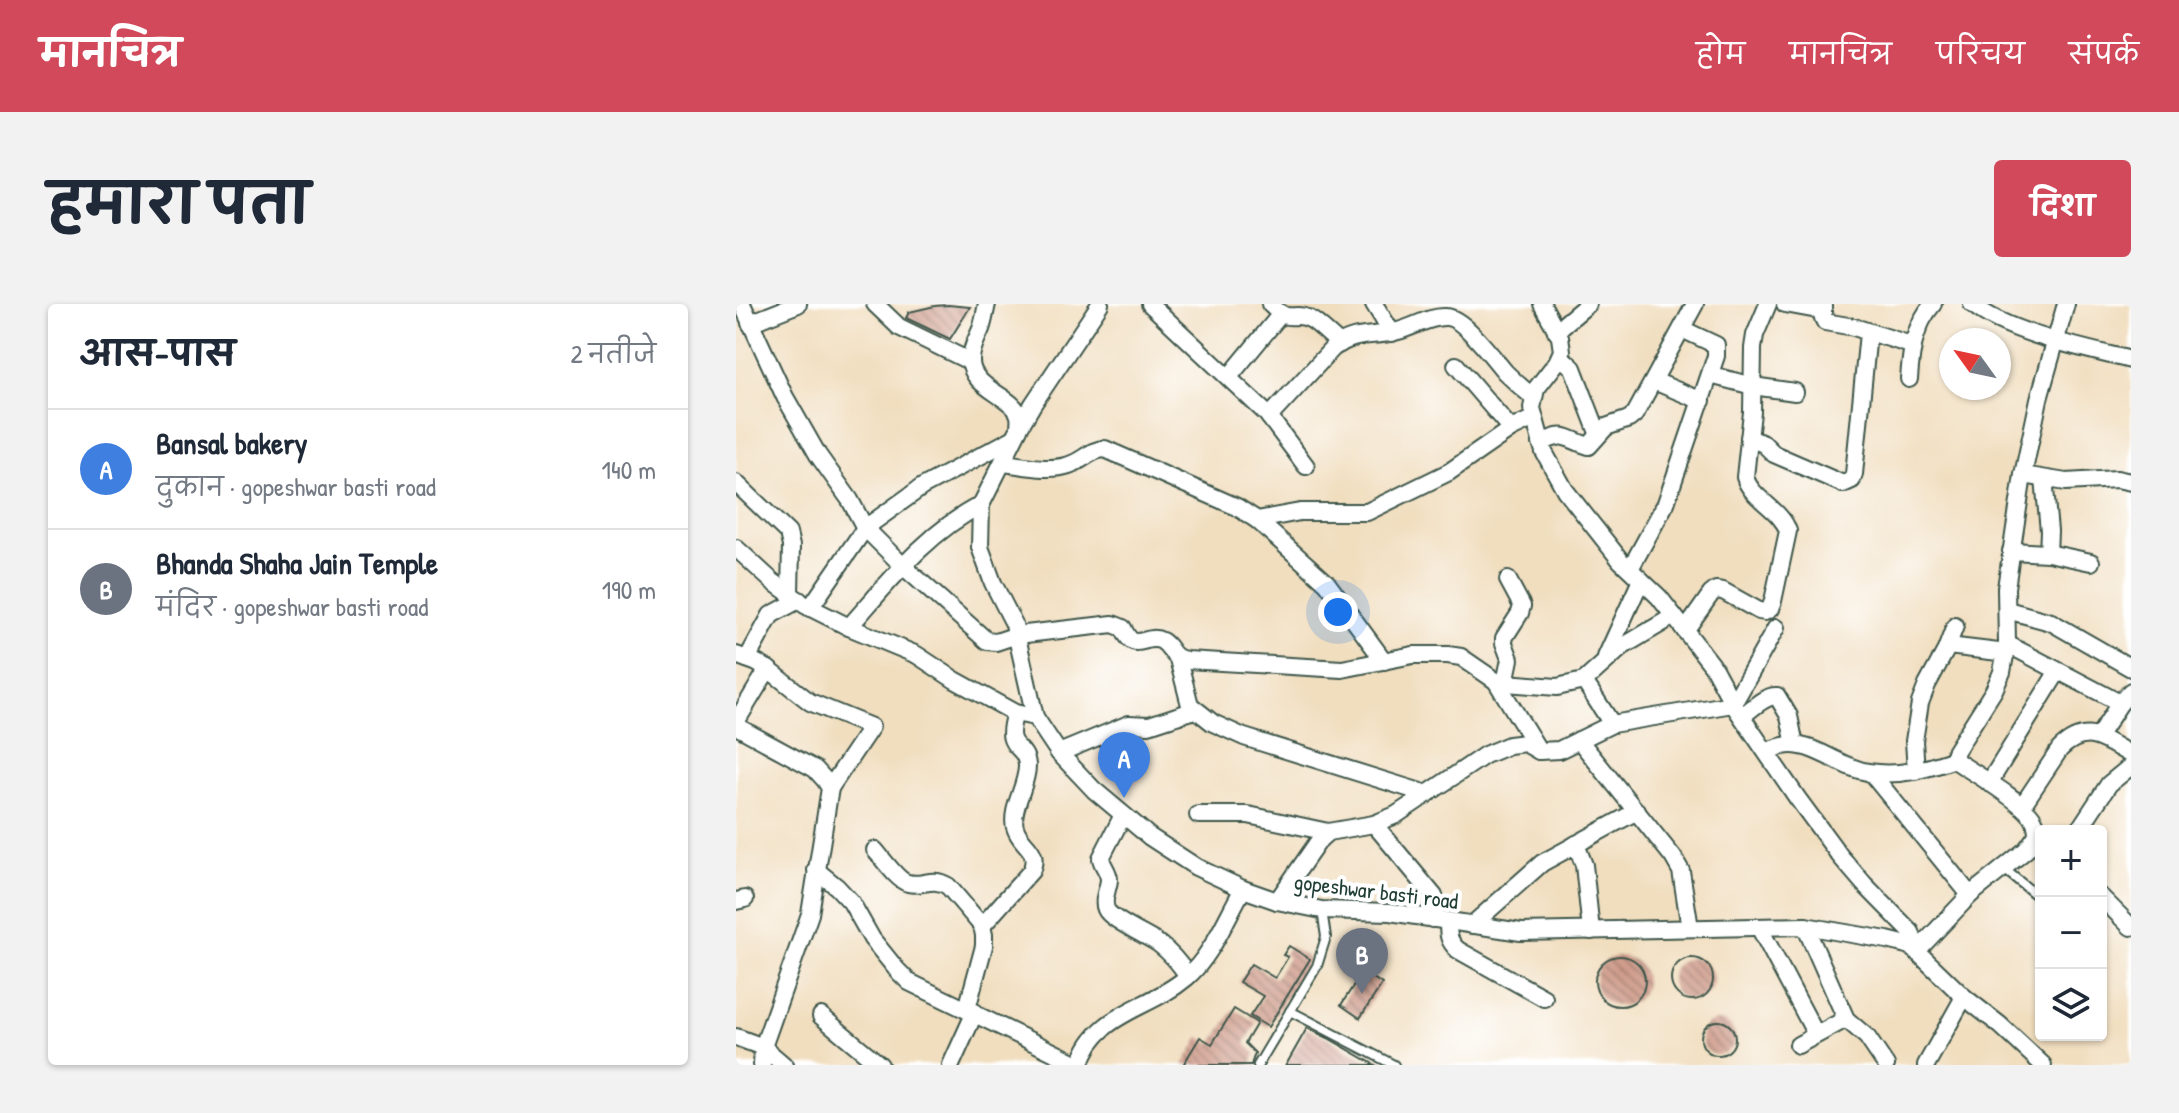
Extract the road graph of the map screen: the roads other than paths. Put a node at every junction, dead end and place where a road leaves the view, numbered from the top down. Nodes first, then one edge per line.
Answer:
1 (742, 304) edge
2 (798, 304) edge
3 (875, 304) edge
4 (987, 304) edge
5 (1100, 304) edge
6 (1150, 304) edge
7 (1374, 304) edge
8 (1542, 304) edge
9 (1588, 304) edge
10 (1695, 304) edge
11 (1768, 304) edge
12 (1785, 304) edge
13 (1933, 304) edge
14 (1972, 304) edge
15 (2066, 304) edge
16 (1823, 307) edge
17 (1275, 309) edge
18 (750, 323) junction
19 (1682, 329) junction
20 (1556, 331) junction
21 (1392, 333) junction
22 (1868, 333) junction
23 (2056, 341) junction
24 (1340, 344) junction
25 (1911, 345) junction
26 (1561, 357) junction
27 (2131, 360) edge
28 (971, 362) junction
29 (1456, 365) dead end
30 (1710, 375) junction
31 (1229, 377) junction
32 (1909, 379) dead end
33 (1654, 381) junction
34 (1753, 386) junction
35 (1795, 392) dead end
36 (1533, 397) junction
37 (1702, 401) junction
38 (1269, 417) junction
39 (1534, 418) junction
40 (1511, 429) junction
41 (1016, 433) junction
42 (1598, 433) junction
43 (1749, 438) junction
44 (1541, 443) junction
45 (1003, 463) junction
46 (1306, 466) dead end
47 (2023, 475) junction
48 (2044, 479) junction
49 (2131, 482) edge
50 (736, 483) edge
51 (981, 505) junction
52 (1257, 520) junction
53 (865, 528) junction
54 (736, 548) edge
55 (2011, 551) junction
56 (2048, 553) junction
57 (2091, 562) dead end
58 (903, 566) junction
59 (1636, 575) junction
60 (1508, 580) dead end
61 (800, 600) junction
62 (2007, 610) junction
63 (1674, 616) junction
64 (1955, 626) dead end
65 (849, 627) junction
66 (1776, 628) dead end
67 (1685, 631) junction
68 (1017, 635) junction
69 (1948, 646) junction
70 (2007, 648) junction
71 (742, 657) edge
72 (1178, 659) junction
73 (1384, 661) junction
74 (1602, 665) junction
75 (2131, 668) edge
76 (768, 669) junction
77 (2058, 671) junction
78 (1584, 681) junction
79 (1500, 682) junction
80 (2125, 697) edge
81 (1195, 710) junction
82 (1738, 710) junction
83 (1015, 713) junction
84 (1035, 717) junction
85 (736, 724) edge
86 (1612, 724) junction
87 (2098, 737) junction
88 (1579, 740) junction
89 (1795, 745) junction
90 (1539, 751) junction
91 (1766, 751) junction
92 (1059, 753) junction
93 (2131, 755) edge
94 (1955, 759) junction
95 (2131, 766) edge
96 (1916, 771) junction
97 (1871, 773) junction
98 (1989, 783) junction
99 (830, 788) junction
100 (1427, 794) junction
101 (2022, 806) junction
102 (1637, 811) junction
103 (1123, 815) junction
104 (1198, 815) dead end
105 (1374, 824) junction
106 (2036, 825) edge
107 (2082, 825) edge
108 (1328, 832) junction
109 (2035, 841) edge
110 (1576, 844) junction
111 (875, 850) dead end
112 (2003, 868) junction
113 (816, 870) junction
114 (1243, 889) junction
115 (1970, 895) junction
116 (2039, 897) edge
117 (1277, 901) junction
118 (2107, 903) edge
119 (1322, 910) junction
120 (1440, 921) junction
121 (1472, 925) junction
122 (982, 926) junction
123 (1805, 926) junction
124 (1759, 927) junction
125 (2131, 927) edge
126 (1690, 928) junction
127 (1591, 931) junction
128 (1914, 949) junction
129 (1188, 976) junction
130 (1964, 997) junction
131 (1544, 998) dead end
132 (971, 1011) junction
133 (1290, 1011) junction
134 (821, 1016) dead end
135 (1846, 1019) junction
136 (1813, 1029) dead end
137 (736, 1037) edge
138 (1798, 1045) dead end
139 (763, 1047) junction
140 (2025, 1050) junction
141 (762, 1065) edge
142 (784, 1065) edge
143 (880, 1065) edge
144 (951, 1065) edge
145 (1080, 1065) edge
146 (1258, 1065) edge
147 (1394, 1065) edge
148 (1886, 1065) edge
149 (1926, 1065) edge
150 (2014, 1065) edge
151 (2043, 1065) edge

1 - 18 street
2 - 18 street
3 - 28 street
4 - 28 street
5 - 41 street, gopeshwar basti road
6 - 31 street
7 - 21 street
8 - 20 street
9 - 20 street
10 - 19 street
11 - 34 street
12 - 16 street
13 - 25 street
14 - 23 street
15 - 23 street
16 - 22 street
17 - 24 street
17 - 31 street
18 - 53 street
19 - 30 street
19 - 33 street
20 - 26 street
21 - 24 street
21 - 36 street
22 - 25 street
22 - 43 street
23 - 27 street
23 - 47 street
24 - 38 street
25 - 32 street
26 - 36 street
26 - 42 street
28 - 41 street
29 - 40 street
30 - 34 street
30 - 37 street
31 - 38 street
33 - 37 street
33 - 42 street
34 - 35 street
34 - 43 street
36 - 39 street
37 - 59 street
38 - 46 street
39 - 40 street
39 - 44 street
40 - 52 street
41 - 45 street, gopeshwar basti road
41 - 53 street
42 - 44 street
43 - 67 street
44 - 59 street
45 - 51 street, gopeshwar basti road
45 - 52 street
47 - 48 street
47 - 55 street
48 - 49 street
48 - 56 street
50 - 61 street
51 - 58 street
51 - 68 street, gopeshwar basti road
52 - 73 street
53 - 58 street
53 - 61 street
54 - 61 street
55 - 56 street
55 - 62 street
56 - 57 street
58 - 65 street
58 - 68 street
59 - 63 street
59 - 74 street
60 - 79 street
61 - 65 street
61 - 71 street
62 - 70 street
62 - 75 street
63 - 67 street
63 - 74 street
64 - 69 street
65 - 83 street
66 - 82 street
67 - 82 street
68 - 72 street
68 - 84 street, gopeshwar basti road
69 - 70 street
69 - 96 street
70 - 77 street
70 - 94 street
71 - 76 street
72 - 73 street
72 - 81 street
73 - 79 street
74 - 78 street
76 - 85 street
76 - 99 street
77 - 80 street
77 - 98 street
78 - 79 street
78 - 86 street
79 - 90 street
80 - 87 street
81 - 92 street
81 - 100 street
82 - 86 street
82 - 89 street
82 - 91 street
83 - 84 street
83 - 122 street
84 - 92 street, gopeshwar basti road
85 - 99 street
86 - 88 street
87 - 93 street
87 - 101 street
88 - 90 street
88 - 102 street
89 - 91 street
89 - 97 street
90 - 100 street
91 - 128 street
92 - 103 street, gopeshwar basti road
94 - 96 street
94 - 98 street
95 - 107 street
96 - 97 street
97 - 115 street
98 - 101 street
99 - 113 street
100 - 105 street
101 - 106 street
102 - 110 street
102 - 126 street
103 - 114 street, gopeshwar basti road
103 - 129 street
104 - 108 street
105 - 108 street
105 - 120 street
108 - 117 street
109 - 112 street
110 - 121 street
110 - 127 street
111 - 122 street
112 - 115 street
112 - 116 lane
113 - 132 street
113 - 139 street
114 - 117 street, gopeshwar basti road
114 - 129 street
115 - 128 street
117 - 119 street, gopeshwar basti road
118 - 125 street
119 - 120 street, gopeshwar basti road
119 - 133 lane
120 - 121 street, gopeshwar basti road
120 - 131 street
121 - 127 street, gopeshwar basti road
122 - 132 street
123 - 124 street, gopeshwar basti road
123 - 128 street, gopeshwar basti road
123 - 135 street
124 - 126 street, gopeshwar basti road
124 - 136 street
126 - 127 street, gopeshwar basti road
128 - 130 street
129 - 145 street
130 - 140 street
130 - 149 street
132 - 144 street
132 - 145 street
133 - 146 lane
133 - 147 lane
134 - 143 street
135 - 138 street
135 - 148 street
137 - 139 street
139 - 141 street
139 - 142 street
140 - 150 street
140 - 151 street

